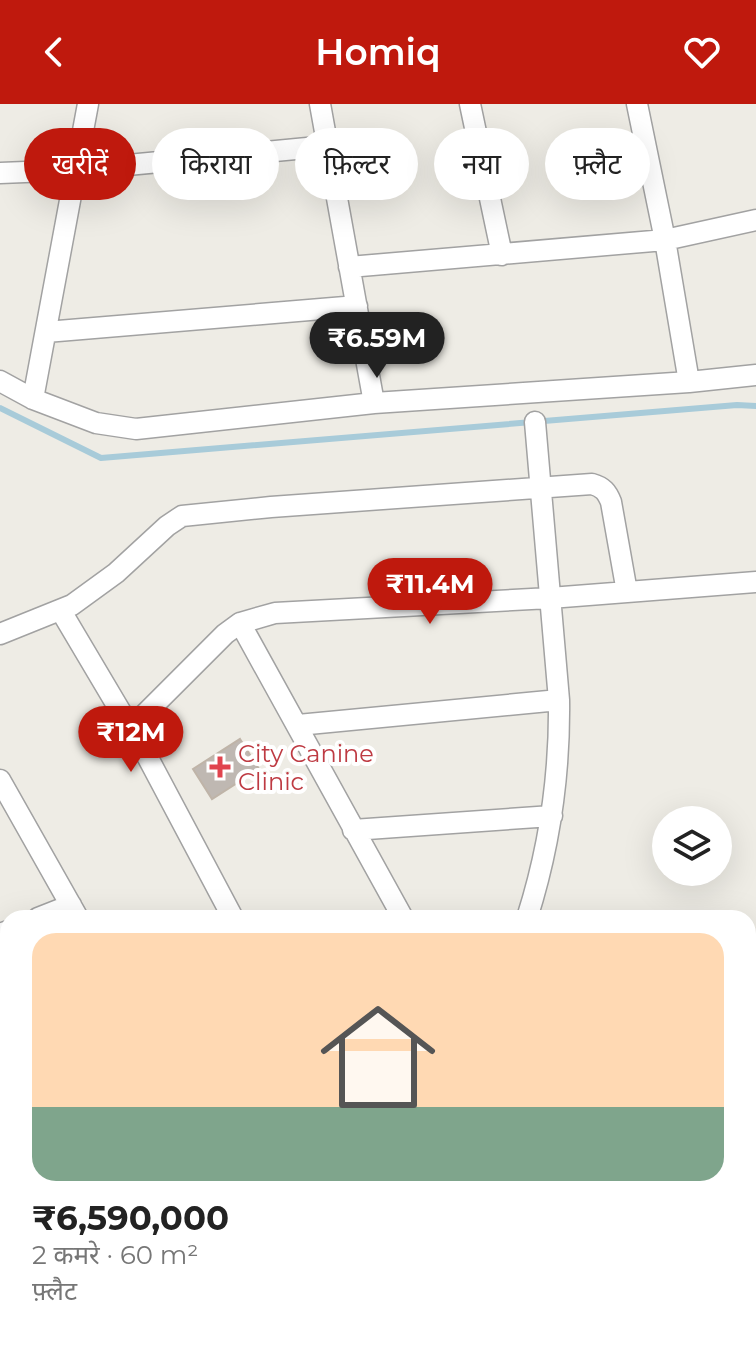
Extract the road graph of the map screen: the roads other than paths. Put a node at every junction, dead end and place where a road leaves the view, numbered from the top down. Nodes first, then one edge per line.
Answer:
1 (88, 104) edge
2 (470, 104) edge
3 (637, 104) edge
4 (327, 105) edge
5 (83, 128) edge
6 (328, 128) edge
7 (295, 149) edge
8 (136, 164) edge
9 (24, 172) edge
10 (0, 173) edge
11 (70, 200) edge
12 (337, 200) edge
13 (756, 220) edge
14 (665, 240) junction
15 (502, 255) junction
16 (349, 267) junction
17 (357, 306) junction
18 (46, 332) junction
19 (756, 375) edge
20 (0, 381) edge
21 (689, 382) junction
22 (33, 399) junction
23 (374, 403) junction
24 (535, 422) dead end
25 (541, 489) junction
26 (756, 582) edge
27 (627, 592) junction
28 (550, 598) junction
29 (61, 611) junction
30 (240, 623) junction
31 (0, 634) edge
32 (559, 700) junction
33 (298, 725) junction
34 (130, 729) junction
35 (2, 788) edge
36 (552, 816) junction
37 (353, 830) junction
38 (73, 910) edge
39 (229, 910) edge
40 (398, 910) edge
41 (529, 910) edge

1 - 5 street
2 - 15 street
3 - 14 street
4 - 6 street
7 - 8 street
9 - 10 street
11 - 18 street
12 - 16 street
13 - 14 street
14 - 15 street
14 - 21 street
15 - 16 street
16 - 17 street
17 - 18 street
17 - 23 street
18 - 22 street
19 - 21 street
20 - 22 street
21 - 23 street
22 - 23 street
24 - 25 street
25 - 27 street
25 - 28 street
25 - 29 street
26 - 27 street
27 - 28 street
28 - 30 street
28 - 32 street
29 - 31 street
29 - 34 street
30 - 33 street
30 - 34 street
32 - 33 street
32 - 36 street
33 - 37 street
34 - 39 street
35 - 38 street
36 - 37 street
36 - 41 street
37 - 40 street

